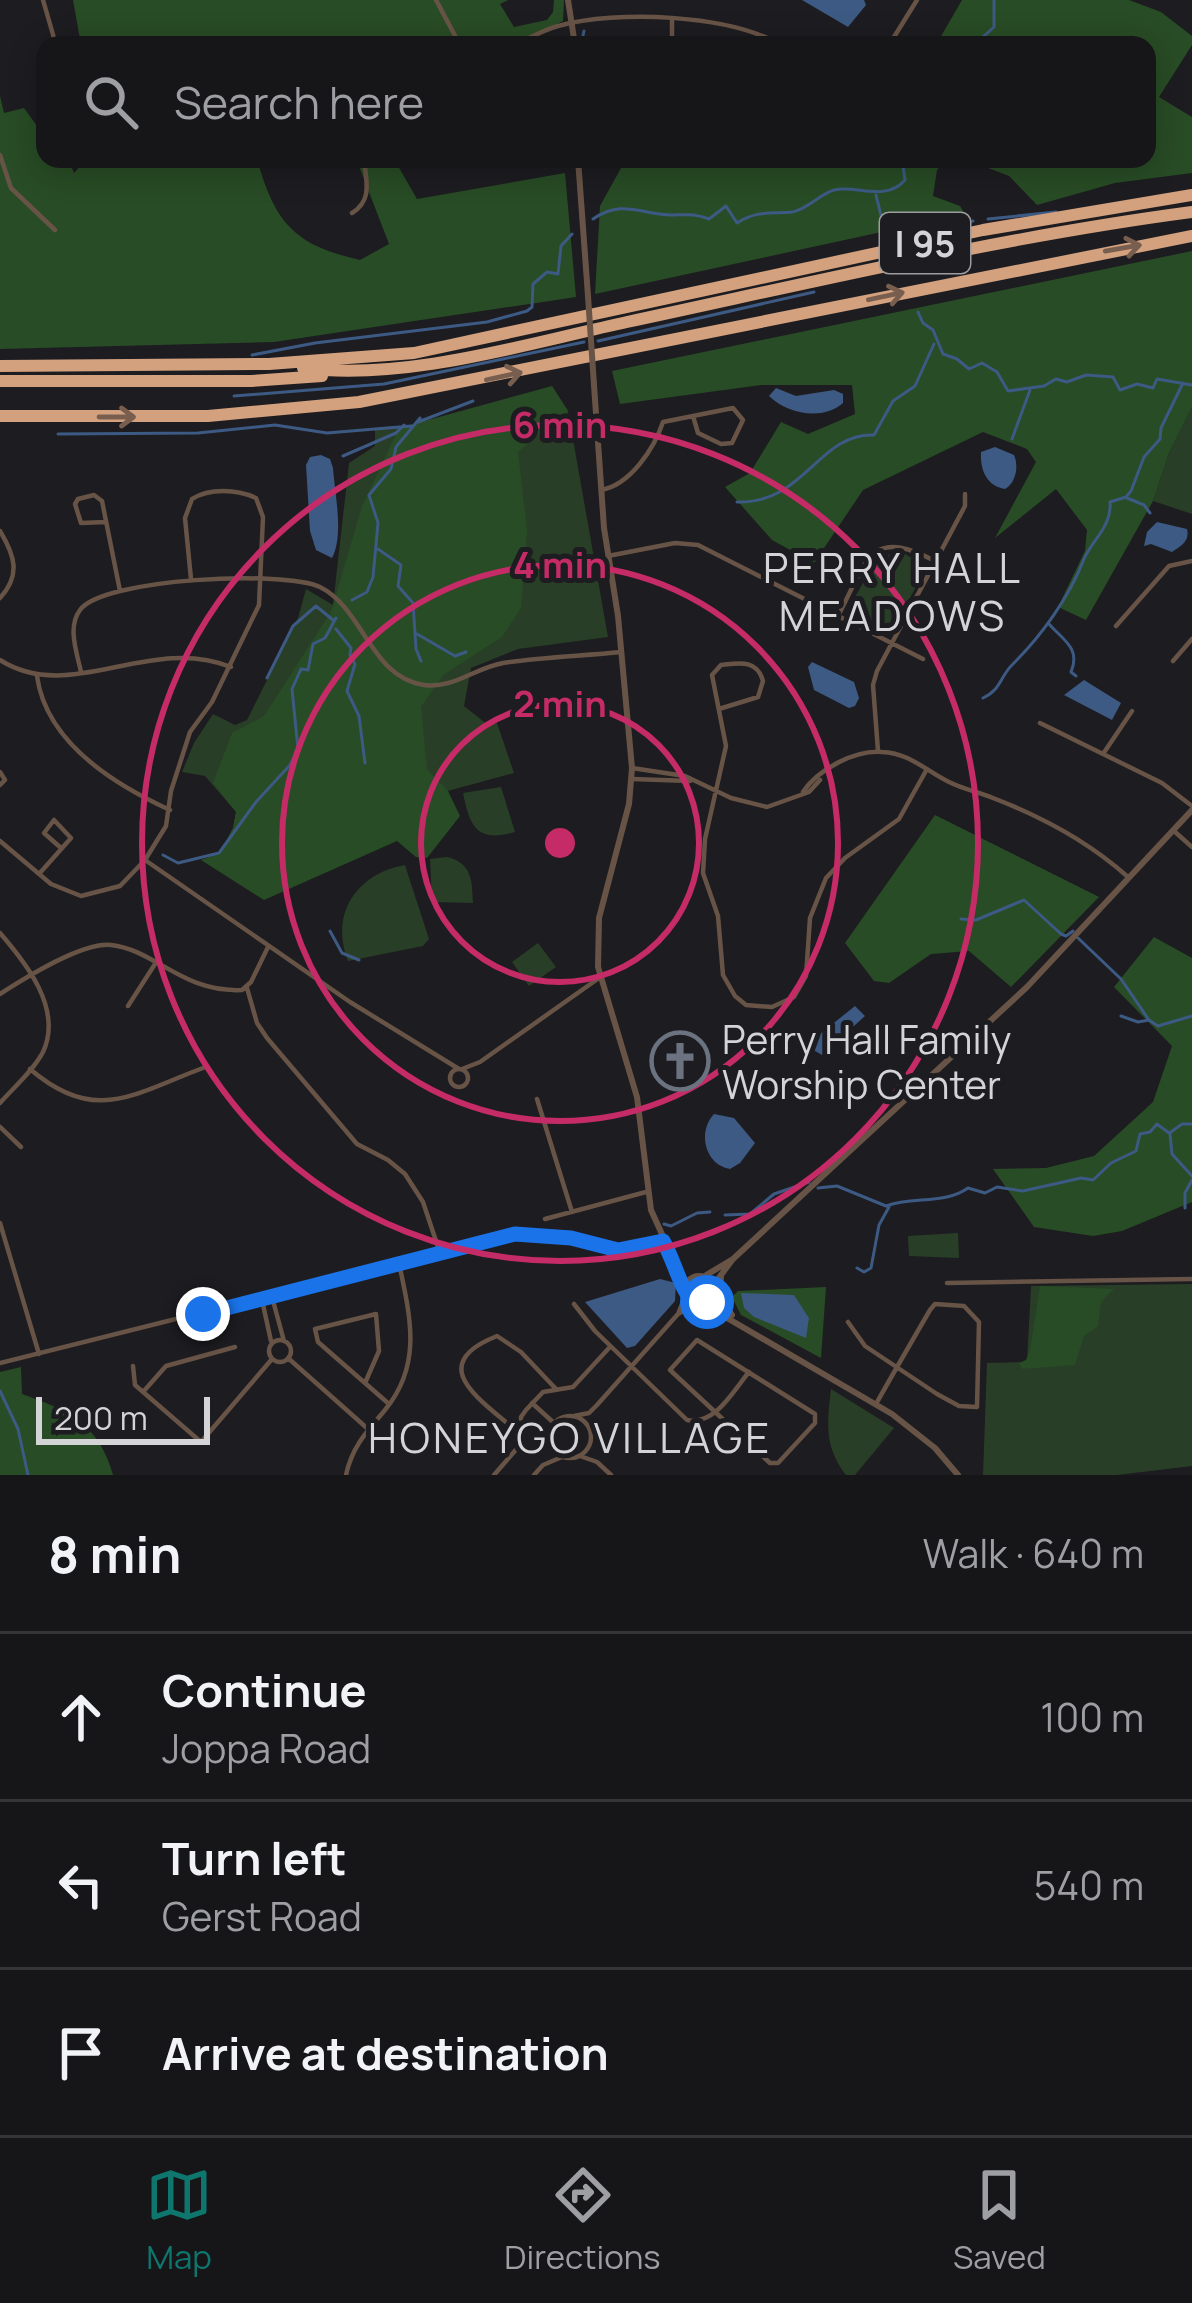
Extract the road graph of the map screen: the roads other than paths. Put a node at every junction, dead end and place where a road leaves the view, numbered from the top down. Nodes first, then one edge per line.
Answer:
1 (44, 0) edge
2 (436, 0) edge
3 (568, 0) edge
4 (917, 0) edge
5 (672, 21) junction
6 (573, 24) junction
7 (54, 36) edge
8 (455, 36) edge
9 (535, 36) edge
10 (574, 36) edge
11 (672, 36) edge
12 (758, 36) edge
13 (895, 36) edge
14 (0, 155) edge
15 (365, 168) edge
16 (579, 168) edge
17 (1192, 195) edge
18 (1192, 212) edge
19 (352, 213) dead end
20 (55, 230) dead end
21 (1192, 236) edge
22 (268, 364) junction
23 (0, 366) edge
24 (347, 374) junction
25 (0, 380) edge
26 (0, 416) edge
27 (693, 416) junction
28 (602, 490) junction
29 (965, 494) dead end
30 (106, 522) junction
31 (0, 531) edge
32 (608, 556) junction
33 (935, 561) junction
34 (1192, 561) edge
35 (191, 579) junction
36 (262, 579) junction
37 (120, 592) junction
38 (0, 598) edge
39 (838, 614) junction
40 (1116, 626) dead end
41 (1192, 639) edge
42 (892, 643) junction
43 (621, 652) junction
44 (923, 659) dead end
45 (0, 660) edge
46 (1173, 661) dead end
47 (231, 667) junction
48 (81, 672) junction
49 (38, 676) junction
50 (719, 709) junction
51 (1132, 711) dead end
52 (1040, 723) dead end
53 (878, 751) junction
54 (1103, 754) junction
55 (632, 768) junction
56 (927, 769) junction
57 (0, 772) edge
58 (632, 779) junction
59 (690, 781) junction
60 (0, 785) edge
61 (717, 791) junction
62 (1192, 808) edge
63 (170, 810) junction
64 (1173, 830) junction
65 (0, 841) edge
66 (1192, 847) edge
67 (62, 848) junction
68 (145, 860) junction
69 (39, 874) junction
70 (1128, 877) junction
71 (0, 933) edge
72 (268, 947) junction
73 (155, 964) junction
74 (33, 976) junction
75 (599, 978) junction
76 (247, 988) junction
77 (0, 994) edge
78 (128, 1006) dead end
79 (443, 1059) junction
80 (480, 1062) junction
81 (203, 1068) dead end
82 (31, 1069) junction
83 (460, 1069) junction
84 (450, 1074) junction
85 (468, 1077) junction
86 (537, 1099) dead end
87 (0, 1103) edge
88 (0, 1127) edge
89 (22, 1147) dead end
90 (646, 1192) junction
91 (572, 1212) junction
92 (545, 1219) dead end
93 (0, 1223) edge
94 (663, 1241) junction
95 (440, 1252) junction
96 (733, 1259) junction
97 (399, 1263) junction
98 (677, 1264) junction
99 (721, 1275) junction
100 (699, 1277) junction
101 (1192, 1279) edge
102 (947, 1283) dead end
103 (686, 1290) junction
104 (712, 1291) junction
105 (272, 1297) junction
106 (262, 1300) junction
107 (574, 1304) dead end
108 (699, 1304) junction
109 (722, 1312) junction
110 (678, 1314) junction
111 (848, 1322) dead end
112 (746, 1328) junction
113 (284, 1341) junction
114 (272, 1344) junction
115 (610, 1346) junction
116 (236, 1347) dead end
117 (39, 1354) junction
118 (288, 1358) junction
119 (272, 1359) junction
120 (0, 1364) edge
121 (898, 1365) junction
122 (133, 1366) dead end
123 (632, 1368) junction
124 (750, 1371) junction
125 (365, 1384) junction
126 (556, 1389) junction
127 (143, 1392) junction
128 (532, 1403) junction
129 (875, 1403) junction
130 (389, 1404) junction
131 (597, 1406) junction
132 (715, 1412) junction
133 (574, 1416) junction
134 (554, 1423) junction
135 (589, 1428) junction
136 (368, 1429) junction
137 (520, 1430) junction
138 (590, 1442) junction
139 (550, 1445) junction
140 (578, 1456) junction
141 (562, 1457) junction
142 (597, 1462) junction
143 (543, 1465) junction
144 (346, 1475) edge
145 (494, 1475) edge
146 (534, 1475) edge
147 (611, 1475) edge
148 (958, 1475) edge

1 - 7 street
2 - 8 street
3 - 6 street
4 - 13 street
5 - 6 street
5 - 11 street
5 - 12 street
6 - 9 street
6 - 10 street
14 - 20 street
15 - 19 street
16 - 28 street, bridge
17 - 22 highway, I 95
18 - 24 highway
26 -> 21 highway, I 95
22 - 23 highway, I 95
22 - 24 highway
24 - 25 highway
27 - 27 street
27 - 28 street
28 - 32 street
29 - 33 street
30 - 30 street
30 - 37 street
31 - 38 street
32 - 39 street
32 - 43 street
33 - 39 street
33 - 42 street
34 - 40 street
35 - 36 street
35 - 36 street
35 - 37 street
36 - 43 street
36 - 47 street
37 - 48 street
39 - 42 street
41 - 46 street
42 - 44 street
42 - 53 street
43 - 55 street
45 - 49 street
47 - 48 street
47 - 63 street
48 - 49 street
49 - 63 street
50 - 50 street
50 - 61 street
51 - 54 street
52 - 54 street
53 - 56 street
53 - 61 street
54 - 62 street
55 - 58 street
55 - 59 street
56 - 61 street
56 - 70 street
57 - 60 street
58 - 59 street
58 - 75 street
59 - 61 street
62 - 64 street
63 - 68 street
64 - 66 street
64 - 70 street
65 - 69 street
67 - 67 street
67 - 69 street
68 - 69 street
68 - 72 street
70 - 96 street
71 - 74 street
72 - 76 street
72 - 79 street
73 - 74 street
73 - 76 street
73 - 78 street
74 - 77 street
74 - 82 street
75 - 80 street
75 - 90 street
76 - 95 street
79 - 83 street
79 - 84 street
80 - 83 street
80 - 85 street
81 - 82 street
82 - 87 street
83 - 84 street
83 - 85 street
84 - 85 street
86 - 91 street
88 - 89 street
90 - 91 street
90 - 94 street
91 - 92 street
93 - 117 street
94 - 95 street
94 - 98 street
95 - 97 street
96 - 99 street
96 - 100 street
97 - 105 street
97 - 130 street
98 - 100 street
98 - 103 street
99 - 104 street
99 - 112 street
100 - 103 street
100 - 104 street
101 - 102 street
103 - 108 street
103 - 110 street
104 - 108 street
104 - 109 street
105 - 106 street
105 - 113 street
106 - 114 street
106 - 117 street
107 - 115 street
108 - 109 street
108 - 110 street
109 - 112 street
110 - 123 street
111 - 121 street
112 - 129 street
113 - 114 street
113 - 118 street
114 - 119 street
115 - 123 street
115 - 126 street
116 - 127 street
117 - 120 street
118 - 119 street
118 - 136 street
119 - 127 street
121 - 121 street
121 - 129 street
122 - 127 street
123 - 131 street
123 - 132 street
124 - 132 street
124 - 132 street
124 - 132 street
125 - 125 street
125 - 130 street
126 - 128 street
126 - 137 street
128 - 134 street
128 - 137 street
129 - 148 street
130 - 136 street
131 - 133 street
131 - 135 street
133 - 134 street
133 - 135 street
134 - 139 street
135 - 138 street
136 - 144 street
137 - 145 street
138 - 140 street
138 - 142 street
139 - 141 street
139 - 143 street
140 - 141 street
140 - 142 street
141 - 143 street
142 - 147 street
143 - 146 street

